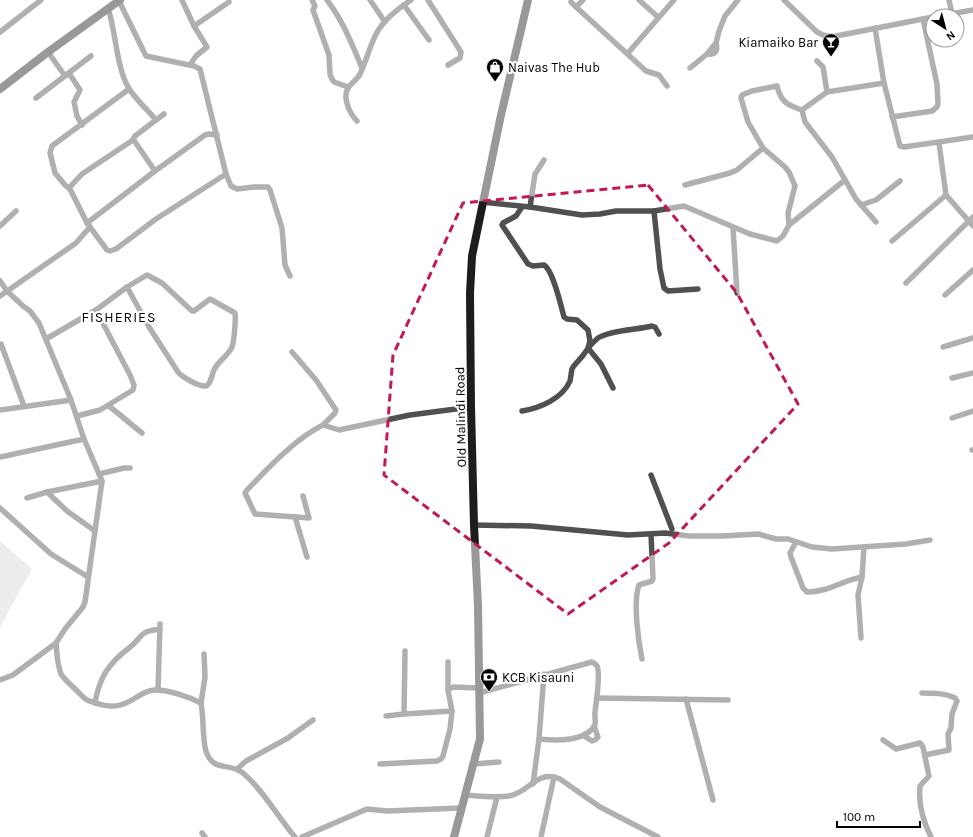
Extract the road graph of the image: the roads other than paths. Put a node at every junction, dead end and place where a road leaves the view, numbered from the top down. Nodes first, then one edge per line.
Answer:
1 (41, 0) edge
2 (119, 0) edge
3 (182, 0) edge
4 (312, 0) edge
5 (327, 0) edge
6 (370, 0) edge
7 (411, 0) edge
8 (428, 0) edge
9 (528, 0) edge
10 (583, 0) edge
11 (639, 0) edge
12 (674, 0) edge
13 (738, 0) edge
14 (784, 0) edge
15 (229, 2) dead end
16 (404, 5) junction
17 (108, 8) junction
18 (658, 17) junction
19 (923, 19) joint
20 (384, 22) junction
21 (194, 26) junction
22 (875, 28) junction
23 (0, 32) edge
24 (429, 40) dead end
25 (48, 52) junction
26 (628, 53) junction
27 (92, 56) dead end
28 (818, 61) dead end
29 (190, 65) junction
30 (448, 65) dead end
31 (362, 68) junction
32 (690, 68) dead end
33 (67, 74) junction
34 (884, 82) junction
35 (667, 86) dead end
36 (348, 87) junction
37 (0, 89) edge
38 (129, 89) junction
39 (827, 92) junction
40 (36, 98) dead end
41 (802, 110) junction
42 (164, 114) dead end
43 (892, 117) junction
44 (156, 120) junction
45 (357, 121) dead end
46 (82, 125) junction
47 (217, 136) junction
48 (973, 137) edge
49 (133, 140) junction
50 (939, 143) junction
51 (763, 148) junction
52 (544, 160) dead end
53 (155, 171) junction
54 (226, 174) junction
55 (845, 180) junction
56 (900, 181) dead end
57 (685, 185) dead end
58 (68, 188) junction
59 (946, 195) junction
60 (482, 202) junction
61 (861, 205) junction
62 (522, 207) junction
63 (530, 207) junction
64 (654, 211) junction
65 (16, 212) dead end
66 (972, 221) edge
67 (876, 222) dead end
68 (89, 225) junction
69 (789, 225) junction
70 (0, 226) edge
71 (733, 228) junction
72 (892, 241) dead end
73 (973, 270) edge
74 (290, 276) dead end
75 (0, 281) edge
76 (906, 283) dead end
77 (127, 287) junction
78 (698, 289) dead end
79 (7, 291) junction
80 (737, 293) dead end
81 (945, 295) dead end
82 (0, 296) edge
83 (96, 310) junction
84 (659, 334) dead end
85 (973, 338) edge
86 (46, 339) junction
87 (1, 344) edge
88 (943, 347) dead end
89 (588, 348) junction
90 (292, 352) dead end
91 (973, 373) edge
92 (952, 378) dead end
93 (613, 388) dead end
94 (71, 400) junction
95 (24, 406) junction
96 (109, 406) junction
97 (471, 407) junction
98 (0, 410) edge
99 (522, 411) dead end
100 (973, 411) edge
101 (77, 416) junction
102 (952, 418) dead end
103 (323, 425) junction
104 (142, 433) dead end
105 (84, 438) junction
106 (0, 457) edge
107 (130, 468) dead end
108 (99, 474) junction
109 (651, 475) dead end
110 (102, 481) junction
111 (47, 492) junction
112 (303, 496) dead end
113 (27, 498) dead end
114 (0, 508) edge
115 (295, 517) junction
116 (474, 525) junction
117 (672, 529) dead end
118 (94, 531) junction
119 (651, 534) junction
120 (930, 540) dead end
121 (796, 542) junction
122 (864, 547) junction
123 (307, 557) dead end
124 (862, 576) junction
125 (88, 578) junction
126 (861, 638) dead end
127 (56, 643) junction
128 (405, 651) dead end
129 (204, 654) dead end
130 (642, 659) dead end
131 (448, 662) dead end
132 (544, 674) junction
133 (0, 680) edge
134 (158, 690) junction
135 (448, 690) junction
136 (479, 690) junction
137 (922, 693) dead end
138 (597, 698) junction
139 (686, 699) junction
140 (728, 700) dead end
141 (95, 702) junction
142 (201, 703) junction
143 (452, 711) junction
144 (404, 714) junction
145 (386, 716) dead end
146 (313, 720) dead end
147 (594, 726) junction
148 (584, 736) junction
149 (539, 739) junction
150 (883, 740) dead end
151 (926, 756) junction
152 (499, 762) dead end
153 (380, 764) dead end
154 (474, 764) junction
155 (238, 770) junction
156 (554, 777) junction
157 (533, 784) junction
158 (465, 795) junction
159 (497, 797) junction
160 (713, 800) dead end
161 (461, 808) junction
162 (645, 830) junction
163 (295, 837) edge
164 (302, 837) edge
165 (454, 837) edge
166 (487, 837) edge
167 (541, 837) edge
168 (643, 837) edge
169 (658, 837) edge
170 (931, 837) edge

1 - 23 street
2 - 17 main road
2 - 29 street
3 - 21 street
4 - 36 street
5 - 31 street
6 - 20 street
7 - 16 street
8 - 30 street
9 - 60 main road, Old Malindi Road
10 - 26 street
11 - 18 street
12 - 18 street
13 - 32 street
14 - 22 street
15 - 21 street
16 - 20 street
16 - 24 street
17 - 25 main road
17 - 38 street
18 - 26 street
19 - 22 street
19 - 43 street
20 - 31 street
21 - 29 street
22 - 34 street
25 - 33 street
25 - 37 main road
26 - 35 street
27 - 33 street
28 - 39 street
29 - 47 street
31 - 36 street
33 - 40 street
33 - 46 street
34 - 39 street
34 - 43 street
36 - 45 street
38 - 44 street
38 - 46 street
39 - 41 street
41 - 51 street
41 - 55 street
42 - 44 street
43 - 50 street
44 - 49 street
46 - 58 street
47 - 53 street
47 - 54 street
48 - 50 street
49 - 53 street
49 - 58 street
50 - 59 street
51 - 57 street
51 - 69 street
52 - 63 street
53 - 68 street
54 - 68 street
54 - 74 street
55 - 61 street
55 - 69 street
56 - 61 street
58 - 68 street
59 - 66 street
59 - 72 street
60 - 62 street
60 - 97 main road, Old Malindi Road
61 - 67 street
62 - 63 street
62 - 89 street
63 - 64 street
64 - 71 street
64 - 78 street
65 - 70 street
66 - 76 street
68 - 79 street
69 - 71 street
71 - 80 street
73 - 81 street
75 - 79 street
77 - 77 street
77 - 83 street
79 - 82 street
79 - 86 street
83 - 86 street
83 - 96 street
84 - 89 street
85 - 88 street
86 - 94 street
87 - 95 street
89 - 93 street
89 - 99 street
90 - 103 street
91 - 92 street
94 - 95 street
94 - 101 street
95 - 98 street
96 - 101 street
96 - 104 street
97 - 103 street
97 - 116 main road, Old Malindi Road
100 - 102 street
101 - 105 street
103 - 115 street
105 - 106 street
105 - 108 street
107 - 108 street
108 - 110 street
109 - 117 street
110 - 111 street
110 - 118 street
111 - 113 street
111 - 118 street
112 - 115 street
114 - 125 street
115 - 123 street
116 - 119 street
116 - 136 main road, Old Malindi Road
118 - 125 street
119 - 121 street
119 - 130 street
120 - 122 street
121 - 122 street
121 - 124 street
122 - 124 street
124 - 126 street
125 - 127 street
127 - 133 street
127 - 141 street
128 - 144 street
129 - 142 street
131 - 135 street
132 - 136 street
132 - 138 street
132 - 149 street
134 - 141 street
134 - 141 street
134 - 142 street
135 - 136 street
135 - 143 street
136 - 154 main road, Old Malindi Road
137 - 151 street
138 - 139 street
138 - 147 street
139 - 140 street
139 - 160 street
142 - 155 street
143 - 144 street
143 - 153 street
144 - 145 street
146 - 155 street
147 - 148 street
147 - 148 street
148 - 149 street
149 - 157 street
150 - 151 street
151 - 170 street
152 - 154 street
154 - 158 main road, Old Malindi Road
155 - 163 street
156 - 157 street
156 - 162 street
156 - 167 street
157 - 159 street
158 - 159 street
158 - 161 main road, Old Malindi Road
159 - 166 street
161 - 164 street
161 - 165 main road, Old Malindi Road
162 - 168 street
162 - 169 street

